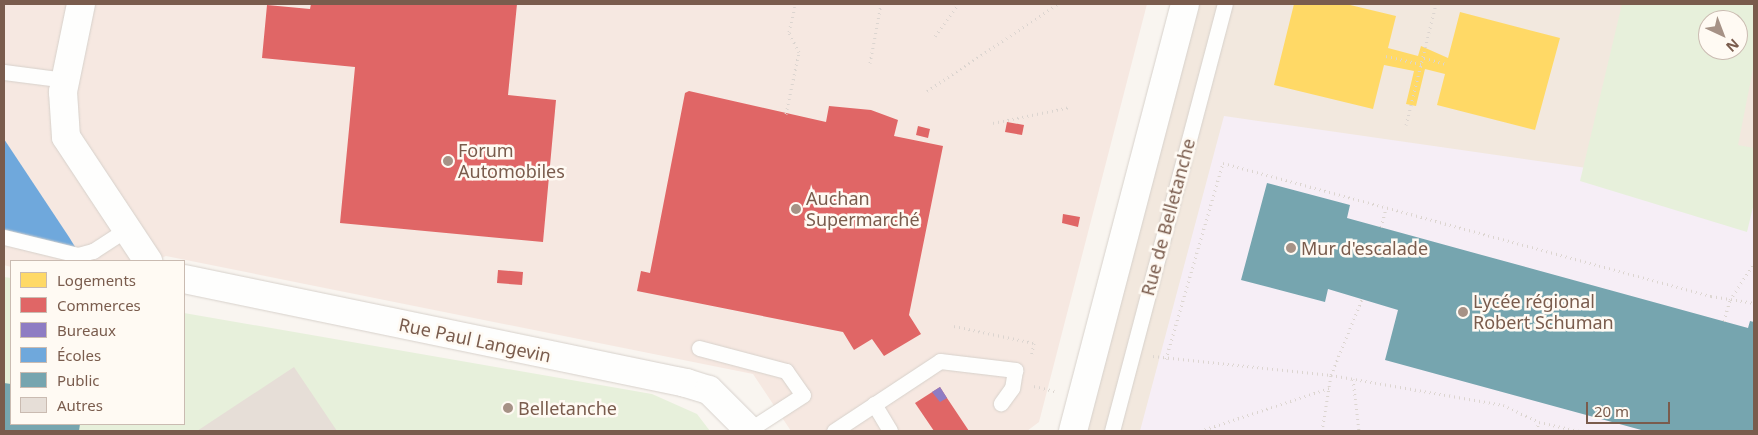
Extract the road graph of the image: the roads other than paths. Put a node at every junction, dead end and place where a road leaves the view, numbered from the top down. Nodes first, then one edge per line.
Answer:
1 (81, 4) edge
2 (1185, 4) edge
3 (1225, 4) edge
4 (4, 72) edge
5 (66, 80) junction
6 (125, 230) junction
7 (4, 237) edge
8 (147, 260) edge
9 (185, 280) edge
10 (699, 348) dead end
11 (1001, 403) dead end
12 (874, 404) junction
13 (749, 431) edge
14 (834, 431) edge
15 (890, 431) edge
16 (1073, 431) edge
17 (1112, 431) edge

1 - 5 street
2 - 16 street, Rue de Belletanche
3 - 17 lane, Rue de Belletanche
4 - 5 lane
5 - 6 street
6 - 7 lane
6 - 8 street
9 - 13 street, Rue Paul Langevin
10 - 13 lane
11 - 12 lane
12 - 14 lane
12 - 15 lane

